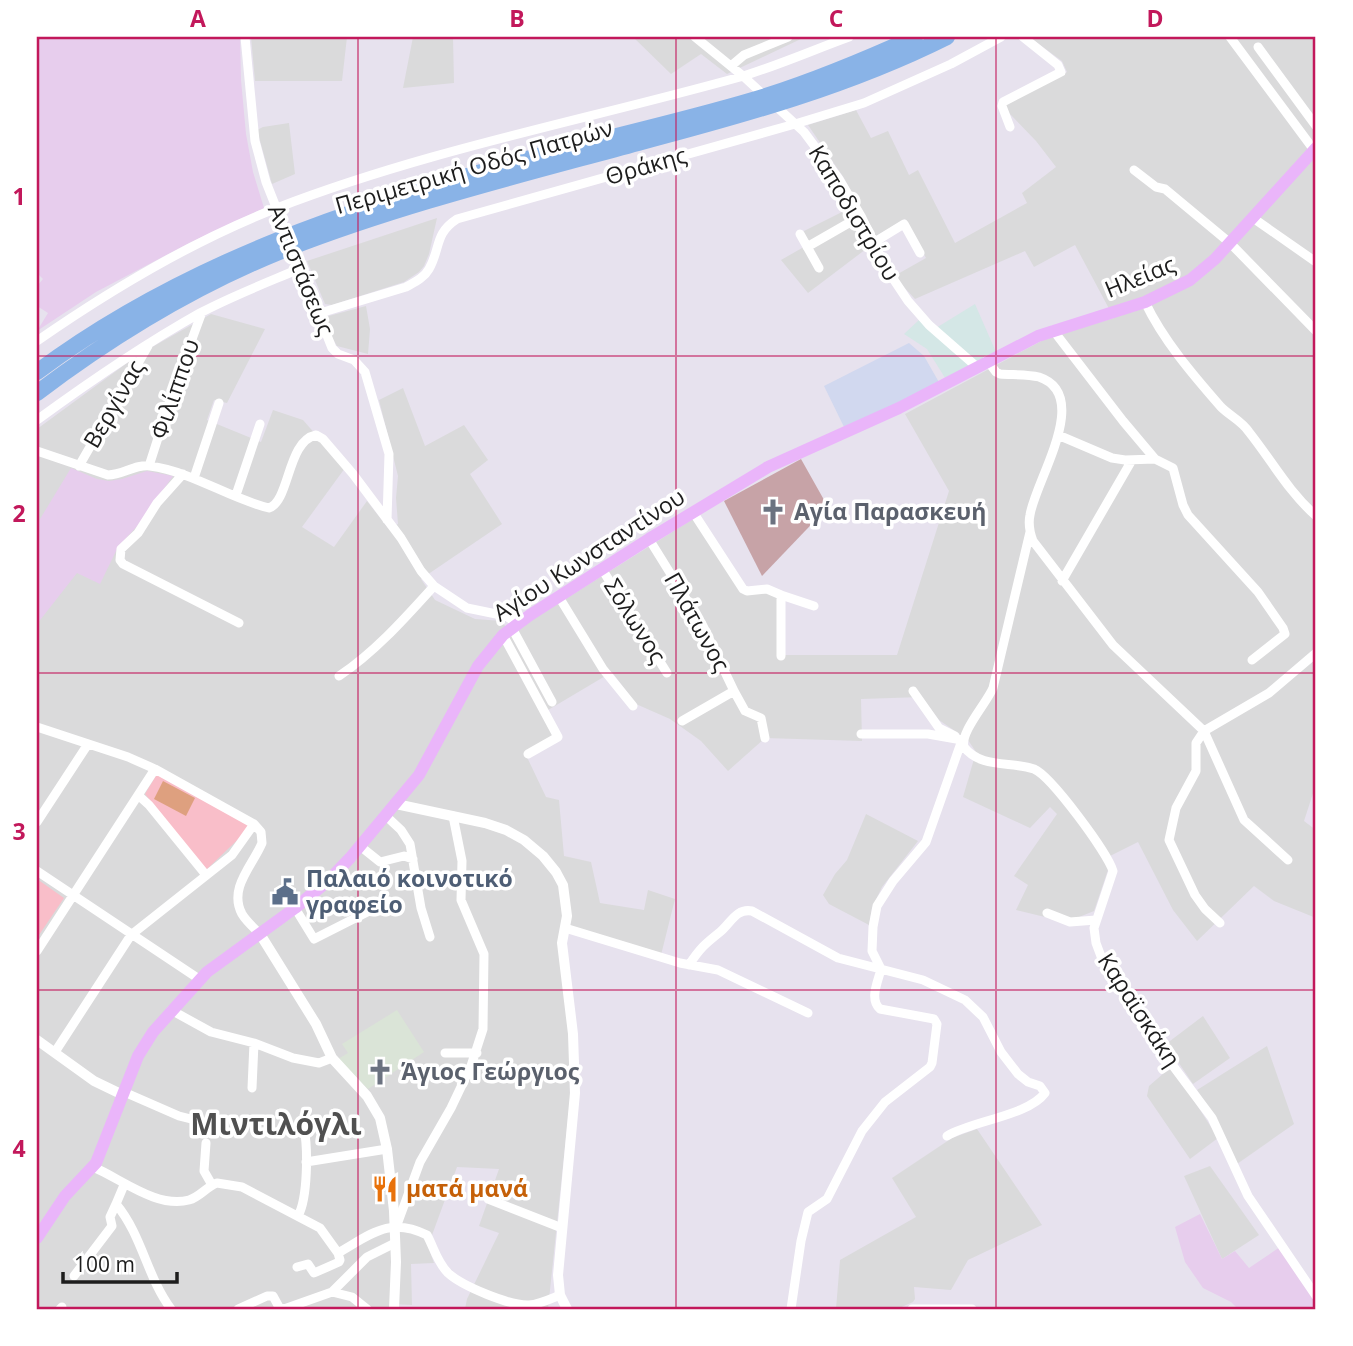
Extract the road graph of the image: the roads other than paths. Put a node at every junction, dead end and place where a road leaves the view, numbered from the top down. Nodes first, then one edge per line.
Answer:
1 (245, 37) edge
2 (695, 37) edge
3 (849, 37) edge
4 (915, 37) edge
5 (947, 37) edge
6 (1001, 37) edge
7 (1023, 37) edge
8 (1230, 37) edge
9 (784, 38) edge
10 (1258, 47) dead end
11 (731, 66) junction
12 (743, 76) junction
13 (778, 98) junction
14 (795, 124) junction
15 (1316, 126) edge
16 (1010, 127) dead end
17 (1315, 149) edge
18 (1134, 170) dead end
19 (275, 209) junction
20 (861, 216) junction
21 (1253, 218) junction
22 (800, 234) dead end
23 (873, 243) junction
24 (1230, 243) junction
25 (273, 247) junction
26 (807, 247) junction
27 (920, 253) dead end
28 (1316, 262) edge
29 (819, 268) dead end
30 (299, 269) junction
31 (1145, 302) junction
32 (202, 312) junction
33 (317, 314) junction
34 (1053, 330) junction
35 (1316, 331) edge
36 (37, 341) edge
37 (150, 343) junction
38 (982, 363) junction
39 (37, 372) edge
40 (37, 393) edge
41 (219, 403) dead end
42 (37, 420) edge
43 (260, 424) dead end
44 (1058, 435) junction
45 (37, 451) edge
46 (1155, 459) junction
47 (1132, 460) junction
48 (79, 466) junction
49 (149, 466) junction
50 (183, 474) junction
51 (194, 478) junction
52 (236, 495) junction
53 (693, 512) junction
54 (1316, 516) edge
55 (387, 520) junction
56 (1030, 532) junction
57 (649, 539) junction
58 (602, 569) junction
59 (1062, 581) junction
60 (434, 586) junction
61 (781, 595) junction
62 (559, 597) junction
63 (814, 606) dead end
64 (239, 623) dead end
65 (511, 629) junction
66 (1316, 653) edge
67 (781, 656) dead end
68 (1252, 660) dead end
69 (667, 673) dead end
70 (340, 676) dead end
71 (734, 691) junction
72 (914, 691) dead end
73 (552, 702) dead end
74 (633, 706) dead end
75 (682, 721) dead end
76 (37, 727) edge
77 (1204, 731) junction
78 (862, 734) dead end
79 (765, 738) dead end
80 (962, 740) junction
81 (89, 744) junction
82 (528, 754) dead end
83 (155, 769) junction
84 (139, 796) junction
85 (396, 804) junction
86 (386, 816) junction
87 (453, 817) junction
88 (37, 822) edge
89 (254, 824) junction
90 (360, 846) junction
91 (413, 859) junction
92 (1288, 860) dead end
93 (37, 871) edge
94 (206, 875) junction
95 (73, 896) junction
96 (389, 901) dead end
97 (295, 908) junction
98 (1047, 913) dead end
99 (1096, 920) junction
100 (1220, 923) dead end
101 (565, 929) junction
102 (260, 934) junction
103 (131, 935) junction
104 (430, 937) dead end
105 (37, 951) edge
106 (689, 965) junction
107 (881, 969) junction
108 (199, 979) junction
109 (171, 1010) junction
110 (808, 1013) dead end
111 (37, 1040) edge
112 (254, 1043) junction
113 (55, 1052) junction
114 (445, 1053) dead end
115 (477, 1053) junction
116 (332, 1058) junction
117 (252, 1088) dead end
118 (123, 1093) junction
119 (219, 1126) dead end
120 (304, 1128) dead end
121 (947, 1136) dead end
122 (206, 1143) dead end
123 (387, 1149) junction
124 (306, 1162) junction
125 (93, 1167) junction
126 (124, 1185) junction
127 (212, 1185) junction
128 (488, 1199) dead end
129 (116, 1204) junction
130 (298, 1216) junction
131 (394, 1225) junction
132 (562, 1228) junction
133 (37, 1238) edge
134 (395, 1243) junction
135 (338, 1253) junction
136 (297, 1267) dead end
137 (74, 1276) dead end
138 (332, 1292) junction
139 (560, 1295) junction
140 (1316, 1296) edge
141 (171, 1309) edge
142 (238, 1309) edge
143 (367, 1309) edge
144 (394, 1309) edge
145 (567, 1309) edge
146 (791, 1309) edge
147 (912, 1309) edge
148 (972, 1309) edge

1 - 19 street, Αντιστάσεως
2 - 11 street, Καποδιστρίου
3 - 12 street
4 - 13 highway, Περιμετρική Οδός Πατρών
5 - 13 highway, Περιμετρική Οδός Πατρών
6 - 14 street, Θράκης
7 - 16 street
8 - 17 street
9 - 11 street
10 - 15 street
11 - 12 street, Καποδιστρίου
12 - 14 street, Καποδιστρίου
12 - 19 street
13 - 25 highway, Περιμετρική Οδός Πατρών
14 - 20 street, Καποδιστρίου
14 - 33 street, Θράκης
17 - 21 main road, Ηλείας
18 - 24 street
19 - 30 street, Αντιστάσεως
19 - 36 street
20 - 23 street, Καποδιστρίου
20 - 26 street
21 - 24 main road, Ηλείας
21 - 28 street
22 - 26 street
23 - 27 street
23 - 38 street, Καποδιστρίου
24 - 31 main road, Ηλείας
24 - 35 street
25 - 39 highway, Περιμετρική Οδός Πατρών
25 - 40 highway, Περιμετρική Οδός Πατρών
26 - 29 street
30 - 32 street
30 - 33 street, Αντιστάσεως
31 - 34 main road, Ηλείας
31 - 54 street
32 - 37 street
32 - 49 street, Φιλίππου
33 - 55 street, Αντιστάσεως
34 - 38 main road, Ηλείας
34 - 46 street
37 - 42 street
37 - 48 street, Βεργίνας
38 - 44 street, Καποδιστρίου
38 - 53 main road, Αγίου Κωνσταντίνου
41 - 51 street
43 - 52 street
44 - 47 street
44 - 56 street
45 - 48 street
46 - 47 street
46 - 68 street
47 - 59 street
48 - 49 street
49 - 50 street
50 - 51 street
50 - 64 street
51 - 52 street
52 - 55 street
53 - 57 main road, Αγίου Κωνσταντίνου
53 - 61 street
55 - 60 street
56 - 59 street
56 - 80 street
57 - 58 main road, Αγίου Κωνσταντίνου
57 - 71 street, Πλάτωνος
58 - 62 main road, Αγίου Κωνσταντίνου
58 - 69 street, Σόλωνος
59 - 77 street
60 - 65 street
60 - 70 street
61 - 63 street
61 - 67 street
62 - 65 main road, Αγίου Κωνσταντίνου
62 - 74 street
65 - 73 street
65 - 82 street
65 - 85 main road, Αγίου Κωνσταντίνου
66 - 77 street
71 - 75 street, Πλάτωνος
71 - 79 street
72 - 80 street, Καραϊσκάκη
76 - 81 street
77 - 92 street
77 - 100 street
78 - 80 street
80 - 99 street, Καραϊσκάκη
80 - 107 street
81 - 83 street
81 - 88 street
83 - 84 street
83 - 89 street
84 - 94 street
84 - 95 street
85 - 86 main road, Αγίου Κωνσταντίνου
85 - 87 street
86 - 90 main road, Αγίου Κωνσταντίνου
86 - 91 street
87 - 101 street
87 - 115 street
89 - 94 street
89 - 102 street
90 - 91 street
90 - 97 main road, Αγίου Κωνσταντίνου
91 - 104 street
93 - 95 street
94 - 103 street
95 - 103 street
95 - 105 street
96 - 97 street
97 - 102 main road, Αγίου Κωνσταντίνου
98 - 99 street
99 - 140 street, Καραϊσκάκη
101 - 106 street
101 - 132 street
102 - 108 main road, Αγίου Κωνσταντίνου
102 - 116 street
103 - 108 street
103 - 113 street
106 - 107 street
106 - 110 street
107 - 121 street
107 - 146 street
108 - 109 main road, Αγίου Κωνσταντίνου
109 - 112 street
109 - 118 main road, Αγίου Κωνσταντίνου
111 - 113 street
112 - 116 street
112 - 117 street
113 - 118 street
114 - 115 street
115 - 131 street
116 - 123 street
118 - 119 street
118 - 125 main road, Αγίου Κωνσταντίνου
120 - 124 street
122 - 127 street
123 - 124 street
123 - 131 street
124 - 130 street
125 - 126 street
125 - 133 main road, Αγίου Κωνσταντίνου
126 - 127 street
126 - 129 street
127 - 130 street
128 - 132 street
129 - 137 street
129 - 141 street
130 - 135 street
131 - 134 street
131 - 135 street
131 - 139 street
132 - 139 street
134 - 138 street
134 - 144 street
135 - 136 street
138 - 142 street
138 - 143 street
139 - 145 street
147 - 148 street

